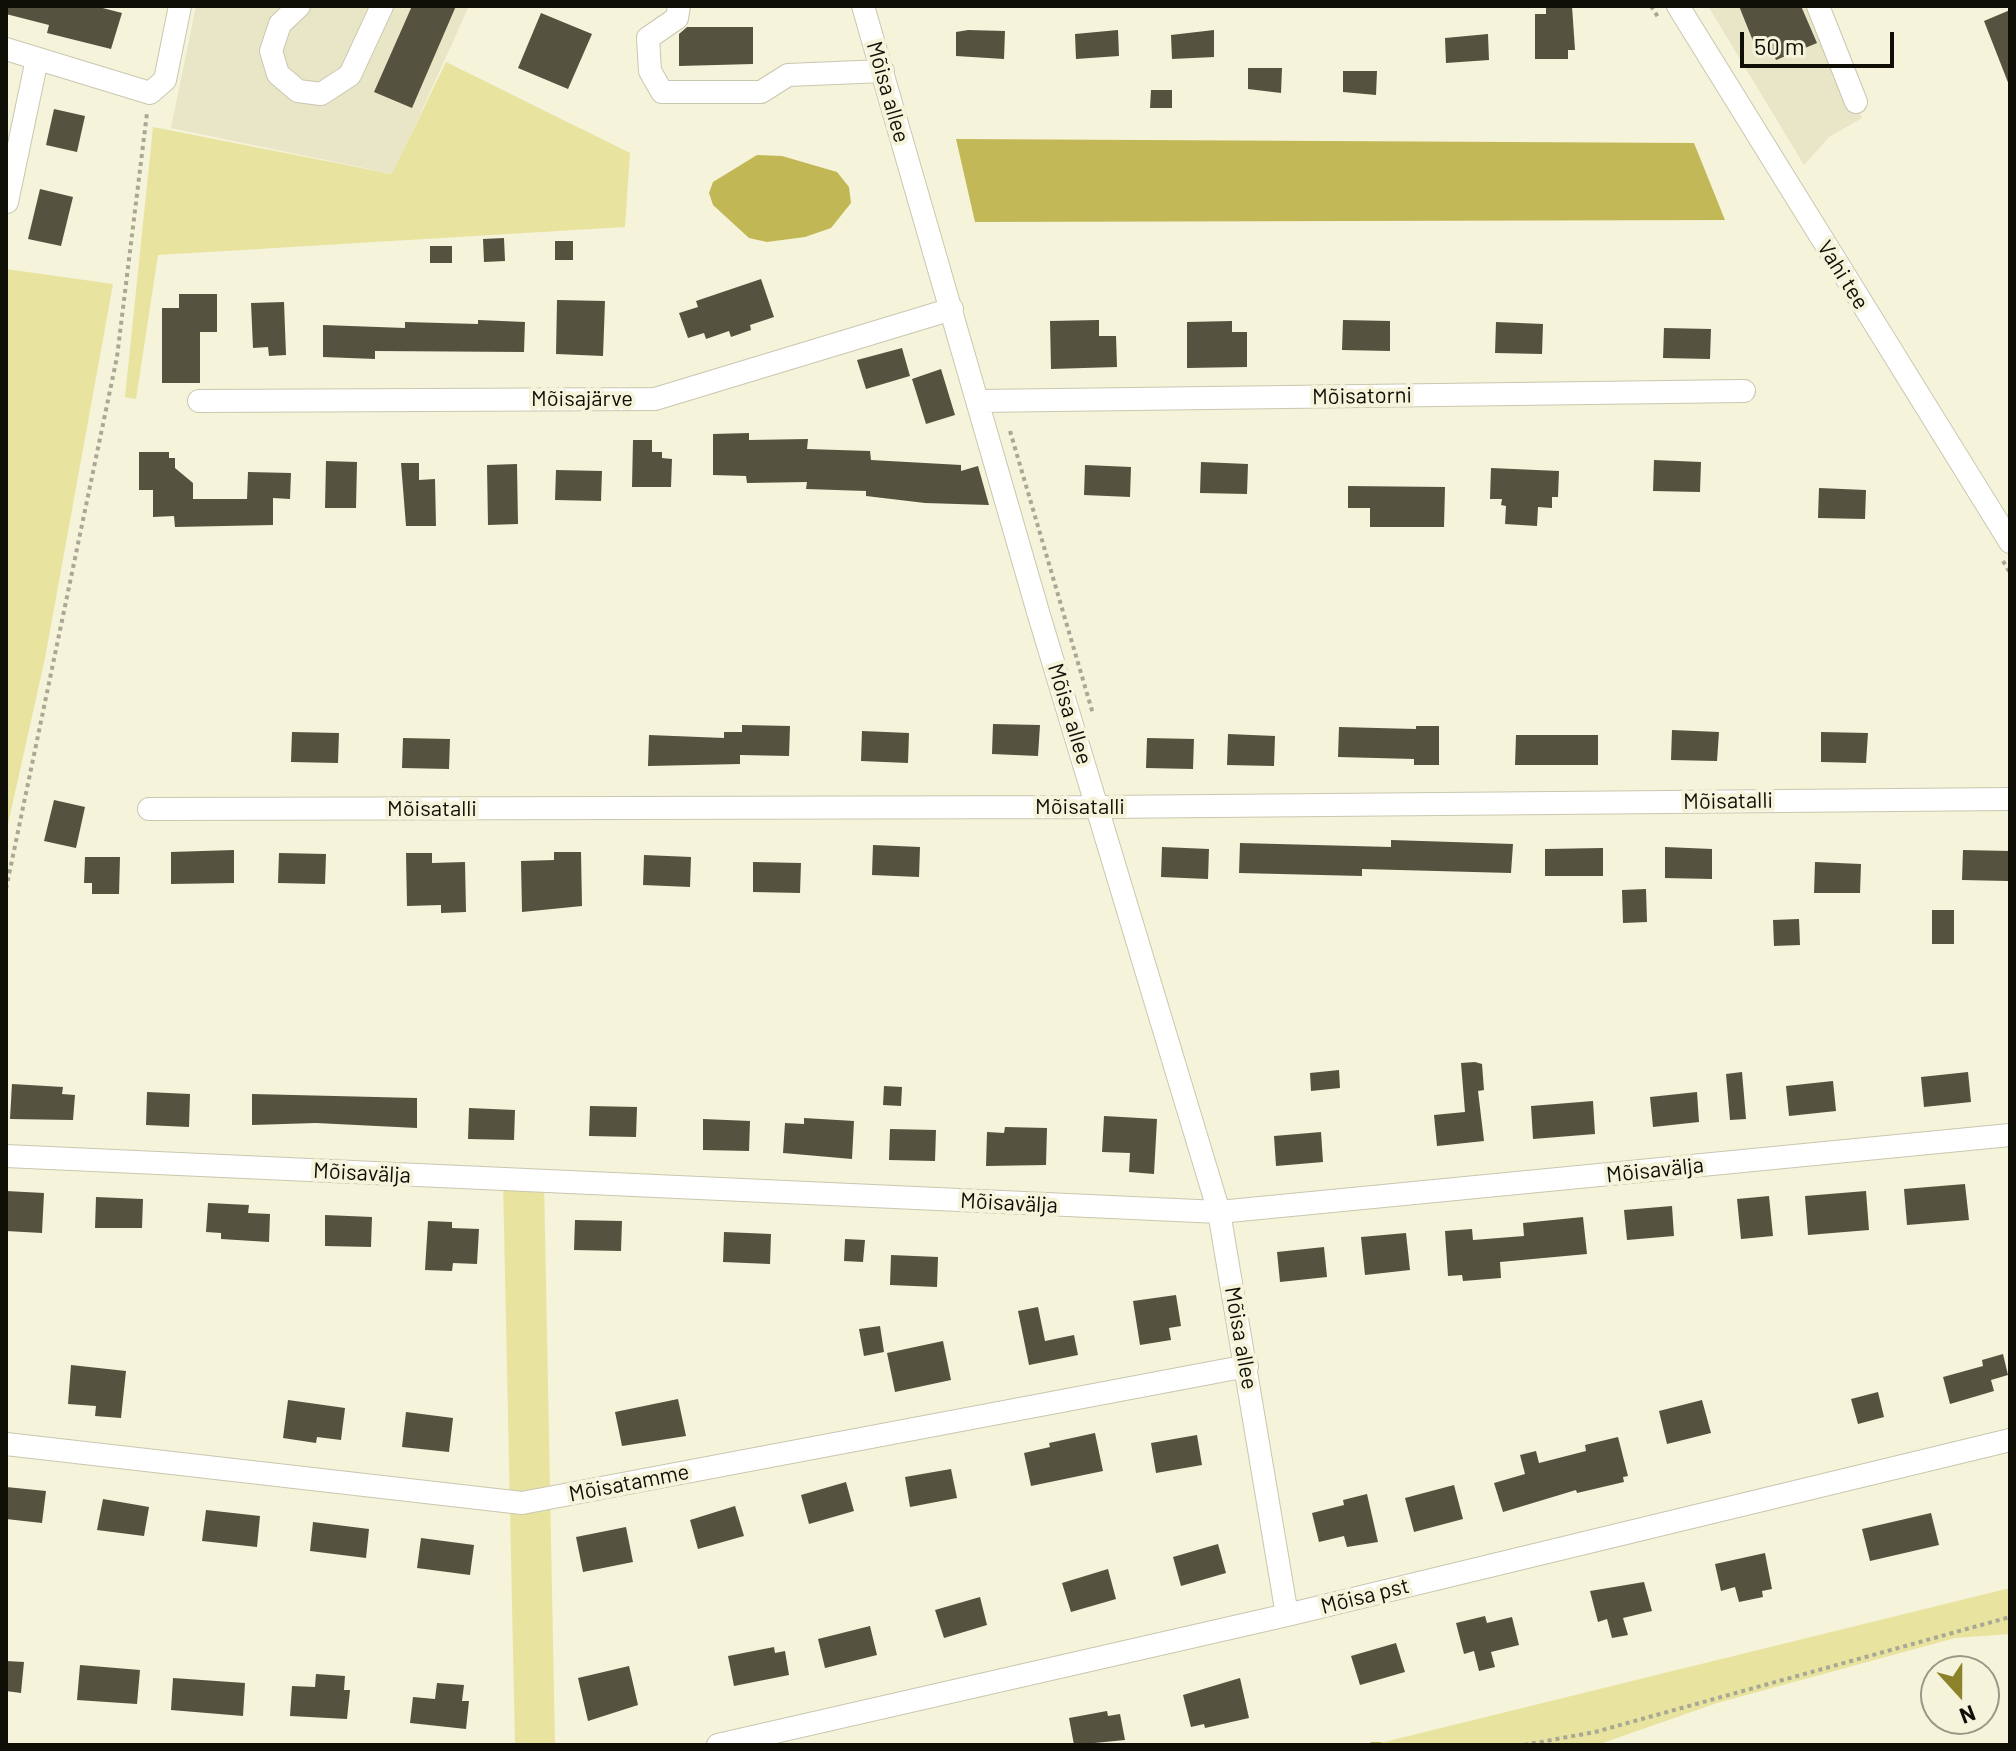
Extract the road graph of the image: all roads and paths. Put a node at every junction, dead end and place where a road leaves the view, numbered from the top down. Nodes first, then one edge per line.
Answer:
1 (180, 6) edge
2 (299, 6) edge
3 (382, 6) edge
4 (679, 6) edge
5 (863, 6) edge
6 (1678, 6) edge
7 (1818, 6) edge
8 (6, 49) edge
9 (37, 59) junction
10 (883, 71) junction
11 (150, 93) junction
12 (1856, 102) dead end
13 (7, 202) edge
14 (952, 309) junction
15 (1744, 391) dead end
16 (199, 401) dead end
17 (980, 401) junction
18 (2010, 542) edge
19 (2010, 799) edge
20 (1099, 807) junction
21 (149, 809) dead end
22 (6, 889) edge
23 (2010, 1135) edge
24 (6, 1156) edge
25 (1219, 1212) junction
26 (1247, 1366) junction
27 (2010, 1440) edge
28 (6, 1444) edge
29 (1287, 1615) junction
30 (2010, 1617) edge
31 (718, 1745) edge
32 (1524, 1745) edge

1 - 11 street
2 - 3 street
4 - 10 street
5 - 10 street, Mõisa allee
6 - 18 street, Vahi tee
7 - 12 street
8 - 9 street
9 - 11 street
9 - 13 street
10 - 14 street, Mõisa allee
11 - 22 path
14 - 16 street, Mõisajärve
14 - 17 street, Mõisa allee
15 - 17 street, Mõisatorni
17 - 20 street, Mõisa allee
19 - 20 street, Mõisatalli
20 - 21 street, Mõisatalli
20 - 25 street, Mõisa allee
23 - 25 street, Mõisavälja
24 - 25 street, Mõisavälja
25 - 26 street, Mõisa allee
26 - 28 street, Mõisatamme
26 - 29 street, Mõisa allee
27 - 29 street, Mõisa pst
29 - 31 street, Mõisa pst
30 - 32 path

